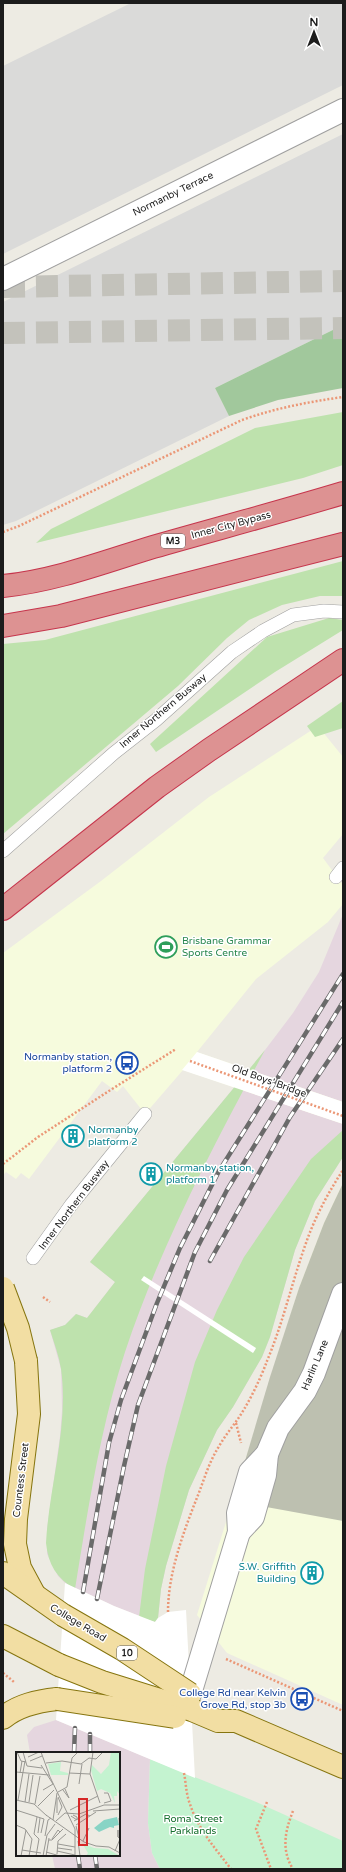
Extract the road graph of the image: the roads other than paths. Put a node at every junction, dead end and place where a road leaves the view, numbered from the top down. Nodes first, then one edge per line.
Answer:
1 (343, 110) edge
2 (3, 278) edge
3 (343, 493) edge
4 (343, 544) edge
5 (3, 586) edge
6 (343, 612) edge
7 (3, 626) edge
8 (343, 660) edge
9 (3, 851) edge
10 (5, 907) edge
11 (144, 1114) dead end
12 (33, 1258) dead end
13 (3, 1288) edge
14 (343, 1294) edge
15 (3, 1573) edge
16 (34, 1594) junction
17 (3, 1636) edge
18 (191, 1708) junction
19 (3, 1718) edge
20 (343, 1767) edge

1 - 2 street, Normanby Terrace
3 - 5 highway, Inner City Bypass / M3
4 - 7 highway
6 - 9 lane, Inner Northern Busway
8 - 10 highway
11 - 12 lane, Inner Northern Busway
13 - 16 main road, Countess Street, bridge
14 - 18 street, Harlin Lane
15 - 16 main road, College Road / 10
16 - 18 main road, College Road / 10, bridge
17 - 18 main road, College Road / 10, bridge
18 - 19 main road, bridge
18 - 20 main road, College Road / 10

